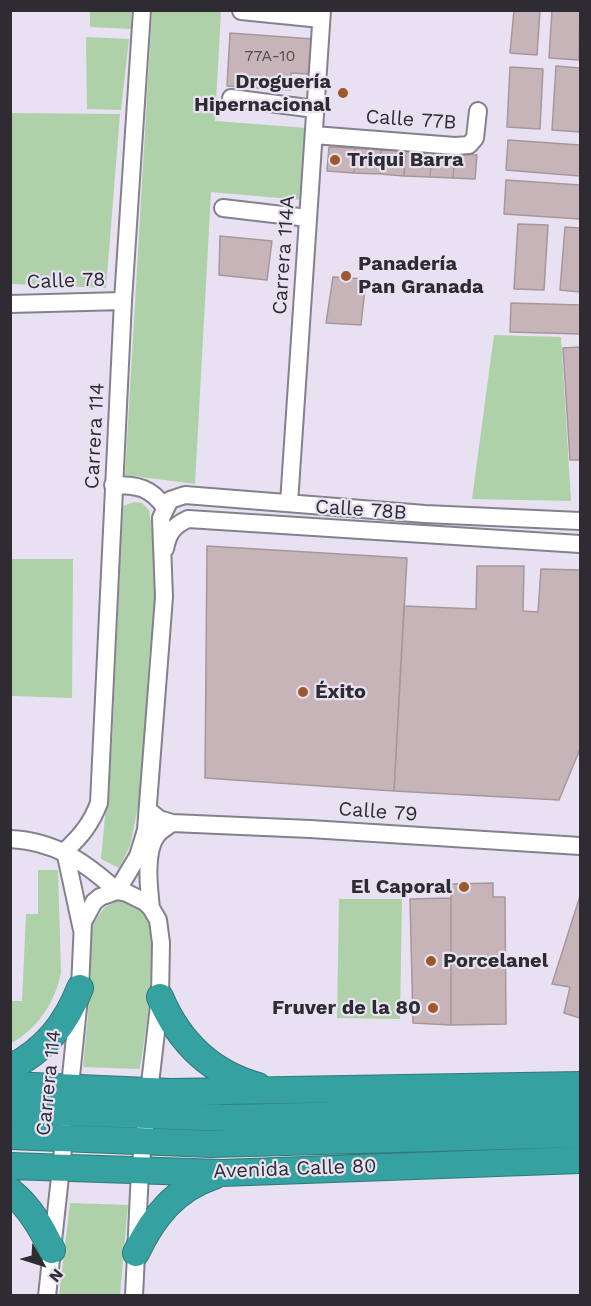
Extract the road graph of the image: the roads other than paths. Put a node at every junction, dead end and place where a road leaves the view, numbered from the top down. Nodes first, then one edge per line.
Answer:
1 (142, 10) edge
2 (241, 11) edge
3 (322, 15) edge
4 (231, 98) dead end
5 (315, 108) junction
6 (478, 111) dead end
7 (314, 135) junction
8 (223, 208) dead end
9 (308, 218) junction
10 (123, 301) junction
11 (10, 304) edge
12 (113, 485) junction
13 (289, 503) junction
14 (165, 508) junction
15 (580, 521) edge
16 (580, 544) edge
17 (164, 559) junction
18 (148, 810) junction
19 (172, 823) junction
20 (10, 839) edge
21 (580, 845) edge
22 (65, 851) junction
23 (117, 891) junction
24 (151, 908) junction
25 (82, 931) junction
26 (80, 988) junction
27 (160, 997) junction
28 (10, 1068) edge
29 (10, 1085) edge
30 (580, 1085) edge
31 (288, 1091) junction
32 (68, 1101) junction
33 (147, 1104) junction
34 (580, 1109) edge
35 (10, 1110) edge
36 (580, 1134) edge
37 (10, 1136) edge
38 (64, 1138) junction
39 (143, 1142) junction
40 (580, 1160) edge
41 (10, 1166) edge
42 (61, 1168) junction
43 (140, 1171) junction
44 (222, 1173) junction
45 (10, 1191) edge
46 (52, 1250) junction
47 (136, 1253) junction
48 (47, 1296) edge
49 (134, 1296) edge

1 - 10 street, Carrera 114
2 - 3 street
3 - 5 street, Carrera 114A
4 - 5 street
5 - 7 street, Carrera 114A
6 - 7 street, Calle 77B
7 - 9 street, Carrera 114A
8 - 9 street
9 - 13 street, Carrera 114A
10 - 11 street, Calle 78
10 - 12 street, Carrera 114
12 - 14 street
12 - 22 street, Carrera 114
13 - 14 street, Calle 78B
13 - 15 street, Calle 78B
14 - 17 street, Carrera 114
16 - 17 street, Calle 78B
17 - 18 street, Carrera 114
18 - 19 street
18 - 23 street, Carrera 114
19 - 21 street, Calle 79
19 - 24 street
20 - 22 street
22 - 23 street
22 - 25 street
23 - 24 street
23 - 25 street, Carrera 114
24 - 27 street
25 - 26 street, Carrera 114
26 - 28 highway
26 - 32 street, Carrera 114
27 - 31 highway
27 - 33 street
29 - 32 highway
30 - 31 highway
31 - 33 highway
32 - 33 highway
32 - 35 highway
32 - 38 street, Carrera 114
33 - 34 highway
33 - 39 street
36 - 39 highway, Avenida Calle 80
37 - 38 highway, Avenida Calle 80
38 - 39 highway, Avenida Calle 80
38 - 42 street, Carrera 114
39 - 43 street
40 - 44 highway, Avenida Calle 80
41 - 42 highway, Avenida Calle 80
42 - 43 highway, Avenida Calle 80
42 - 46 street, Carrera 114
43 - 44 highway, Avenida Calle 80
43 - 47 street
44 - 47 highway
45 - 46 highway
46 - 48 street, Carrera 114
47 - 49 street

